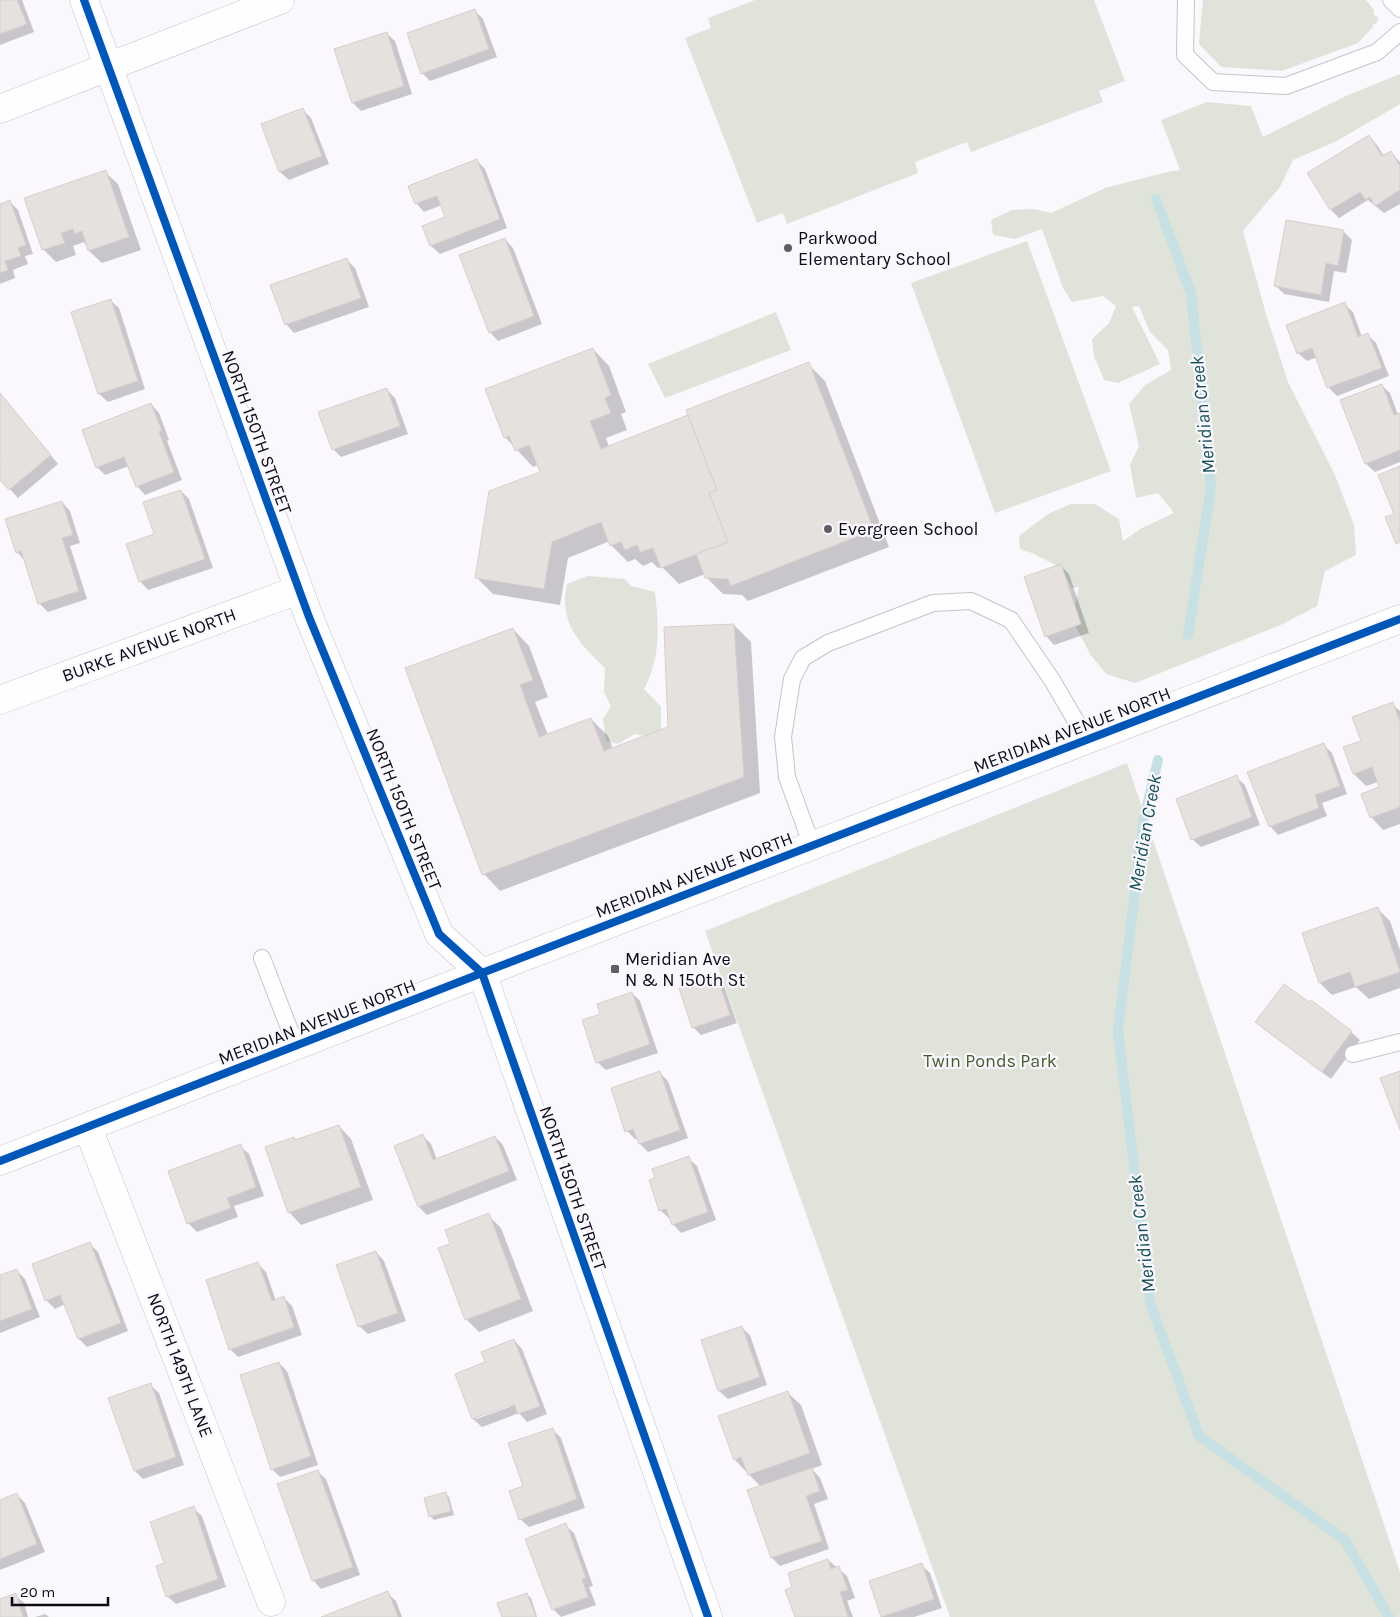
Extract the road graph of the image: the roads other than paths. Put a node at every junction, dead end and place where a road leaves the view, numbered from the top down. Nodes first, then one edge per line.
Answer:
1 (84, 0) edge
2 (280, 0) edge
3 (1186, 0) edge
4 (1391, 0) edge
5 (1400, 9) edge
6 (1400, 32) edge
7 (109, 66) junction
8 (0, 110) edge
9 (298, 590) junction
10 (1400, 619) edge
11 (0, 700) edge
12 (1087, 740) junction
13 (812, 846) junction
14 (262, 958) dead end
15 (482, 973) junction
16 (1400, 1042) edge
17 (296, 1046) junction
18 (1353, 1054) dead end
19 (88, 1128) junction
20 (0, 1161) edge
21 (271, 1602) dead end
22 (708, 1617) edge

1 - 7 street, NORTH 150TH STREET
2 - 7 street
3 - 6 lane
4 - 5 lane
7 - 8 street
7 - 9 street, NORTH 150TH STREET
9 - 11 street, BURKE AVENUE NORTH
9 - 15 street, NORTH 150TH STREET
10 - 12 street, MERIDIAN AVENUE NORTH
12 - 13 street, MERIDIAN AVENUE NORTH
12 - 13 lane
13 - 15 street, MERIDIAN AVENUE NORTH
14 - 17 lane
15 - 17 street, MERIDIAN AVENUE NORTH
15 - 22 street, NORTH 150TH STREET
16 - 18 lane
17 - 19 street, MERIDIAN AVENUE NORTH
19 - 20 street, MERIDIAN AVENUE NORTH
19 - 21 street, NORTH 149TH LANE

